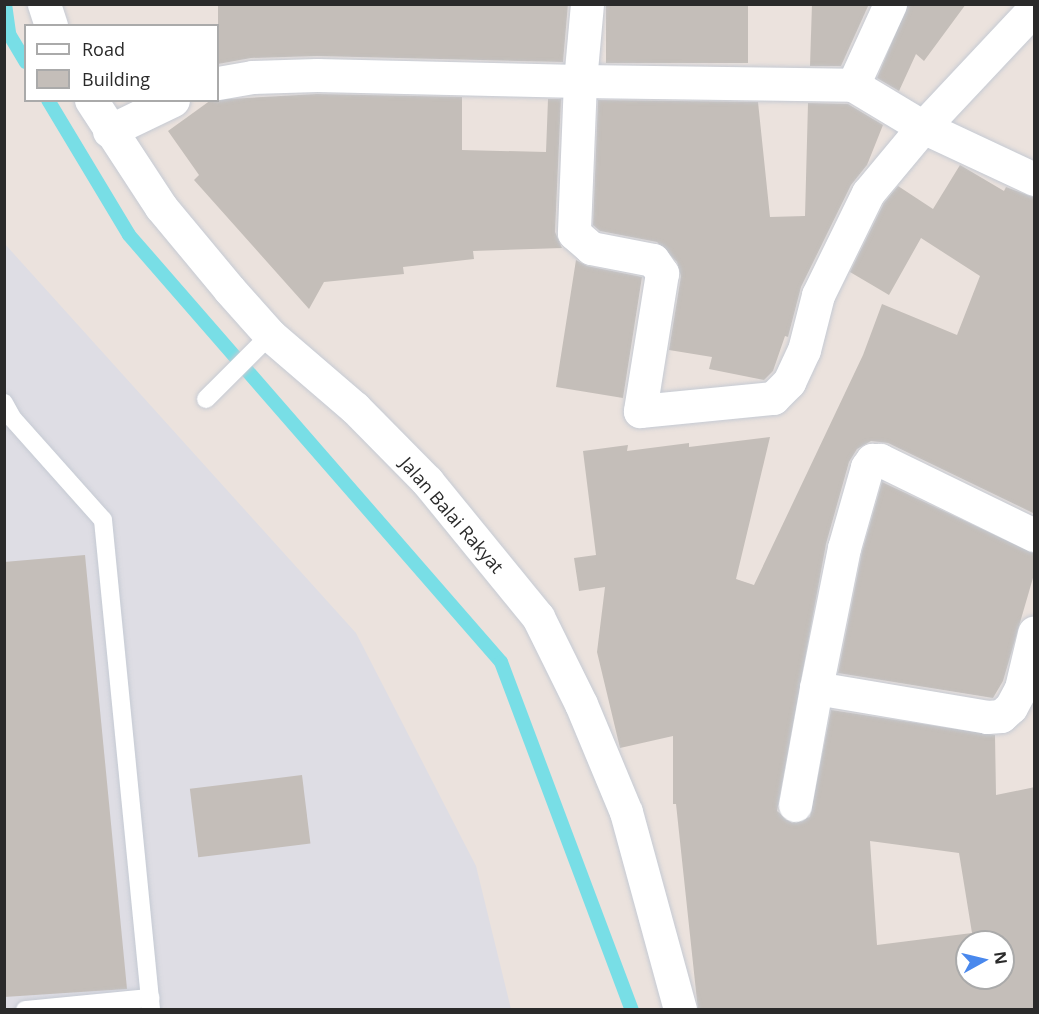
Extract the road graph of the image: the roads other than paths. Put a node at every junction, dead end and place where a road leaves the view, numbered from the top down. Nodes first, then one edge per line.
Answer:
1 (44, 4) edge
2 (587, 4) edge
3 (890, 4) edge
4 (1035, 9) edge
5 (50, 24) edge
6 (580, 81) junction
7 (219, 83) edge
8 (853, 85) junction
9 (92, 102) edge
10 (169, 102) edge
11 (923, 127) junction
12 (109, 131) junction
13 (1035, 178) edge
14 (264, 341) junction
15 (210, 396) dead end
16 (4, 403) edge
17 (1035, 535) edge
18 (1035, 633) edge
19 (816, 688) junction
20 (795, 805) dead end
21 (151, 1004) edge
22 (25, 1010) edge
23 (680, 1010) edge

1 - 5 street
2 - 6 street
3 - 8 street
4 - 11 street
6 - 7 street
6 - 8 street
6 - 11 street
8 - 11 street
9 - 12 street, Jalan Balai Rakyat
10 - 12 street
11 - 13 street
12 - 14 street, Jalan Balai Rakyat
14 - 15 lane
14 - 23 street, Jalan Balai Rakyat
16 - 21 lane
17 - 19 street
18 - 19 street
19 - 20 street
21 - 22 lane

